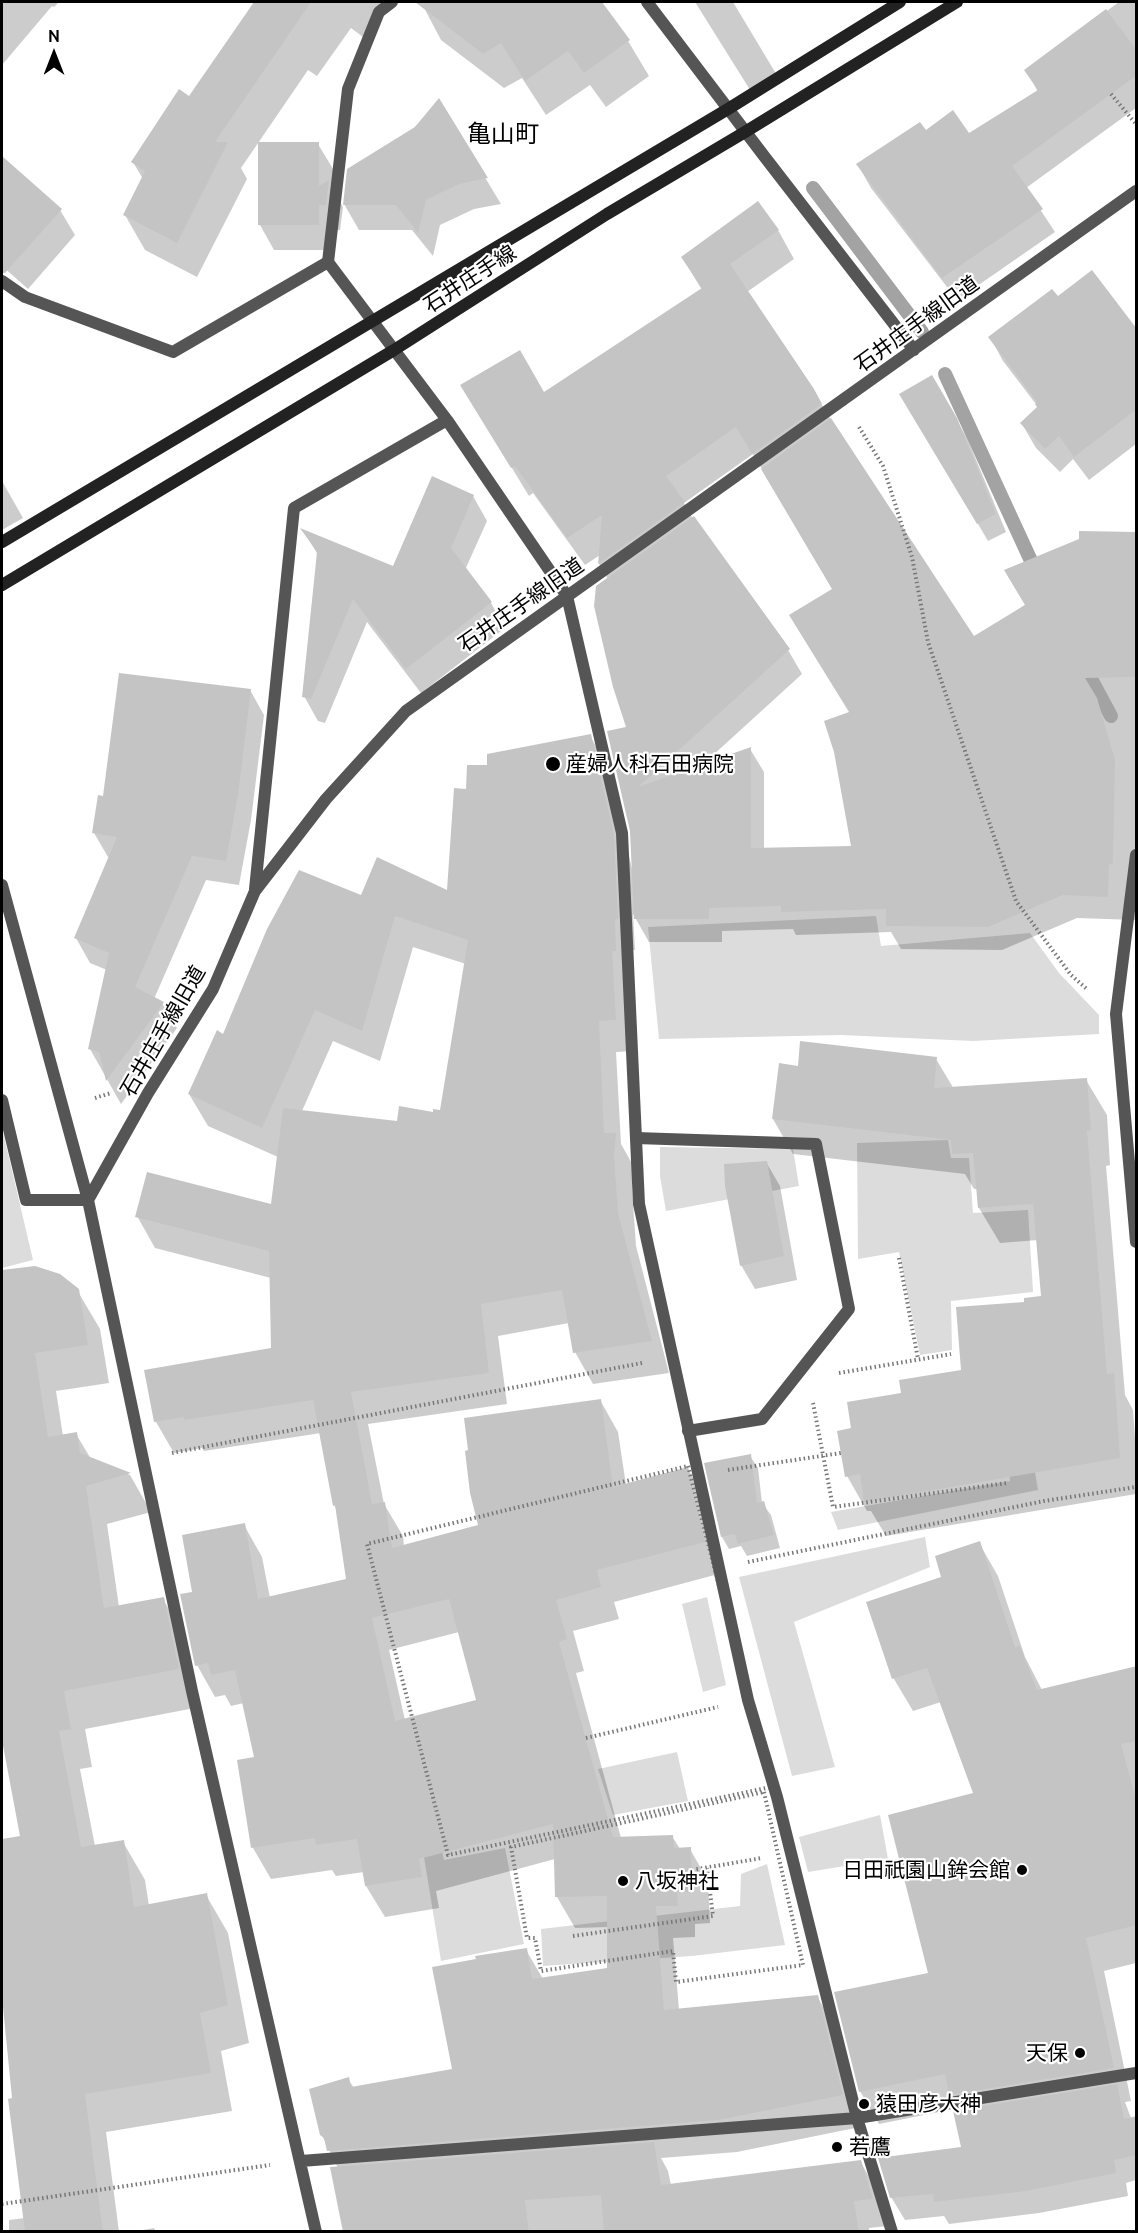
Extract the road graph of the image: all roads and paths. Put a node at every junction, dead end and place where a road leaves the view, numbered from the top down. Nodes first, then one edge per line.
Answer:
1 (392, 2) edge
2 (647, 2) edge
3 (900, 2) edge
4 (957, 2) edge
5 (1111, 94) dead end
6 (728, 109) junction
7 (1137, 124) edge
8 (745, 132) junction
9 (1137, 191) edge
10 (328, 262) junction
11 (2, 281) edge
12 (373, 321) junction
13 (394, 350) junction
14 (914, 350) junction
15 (843, 401) junction
16 (447, 420) junction
17 (2, 542) edge
18 (2, 585) edge
19 (567, 596) junction
20 (1137, 855) edge
21 (2, 885) edge
22 (255, 891) junction
23 (1116, 1014) junction
24 (2, 1100) edge
25 (1131, 1106) edge
26 (636, 1138) junction
27 (88, 1200) junction
28 (1137, 1242) edge
29 (899, 1258) dead end
30 (951, 1354) dead end
31 (672, 1357) junction
32 (918, 1359) junction
33 (834, 1374) dead end
34 (813, 1401) dead end
35 (688, 1431) junction
36 (841, 1453) dead end
37 (824, 1456) junction
38 (144, 1458) junction
39 (698, 1474) junction
40 (1007, 1483) dead end
41 (1137, 1487) edge
42 (718, 1568) junction
43 (748, 1700) junction
44 (586, 1738) dead end
45 (792, 1853) junction
46 (778, 1855) junction
47 (707, 1868) junction
48 (692, 1870) dead end
49 (573, 1936) dead end
50 (1137, 2073) edge
51 (857, 2118) junction
52 (301, 2161) junction
53 (2, 2204) edge
54 (316, 2232) edge
55 (892, 2232) edge

1 - 10 street
2 - 6 street
3 - 6 main road, 石井庄手線
4 - 8 main road, 石井庄手線
5 - 7 path
6 - 8 street
6 - 12 main road, 石井庄手線
8 - 13 main road, 石井庄手線
8 - 14 street
9 - 14 street, 石井庄手線旧道
10 - 11 street
10 - 12 street
12 - 13 street
12 - 17 main road, 石井庄手線
13 - 16 street
13 - 18 main road, 石井庄手線
14 - 15 street, 石井庄手線旧道
15 - 19 street, 石井庄手線旧道
15 - 23 path
16 - 19 street
16 - 22 street
19 - 22 street, 石井庄手線旧道
19 - 26 street
20 - 23 street
21 - 27 street
22 - 27 street, 石井庄手線旧道
23 - 25 street
24 - 27 street
25 - 28 street
26 - 31 street
26 - 35 street
27 - 38 street
29 - 32 path
30 - 32 path
31 - 35 street
31 - 38 path
32 - 33 path
34 - 37 path
35 - 39 street
36 - 37 path
37 - 39 path
37 - 40 path
38 - 52 street
39 - 42 street
41 - 42 path
42 - 43 street
43 - 43 path
43 - 44 path
43 - 45 street
45 - 46 path
45 - 51 street
46 - 46 path
46 - 47 path
47 - 48 path
47 - 49 path
50 - 51 street
51 - 52 street
51 - 55 street
52 - 53 path
52 - 54 street

